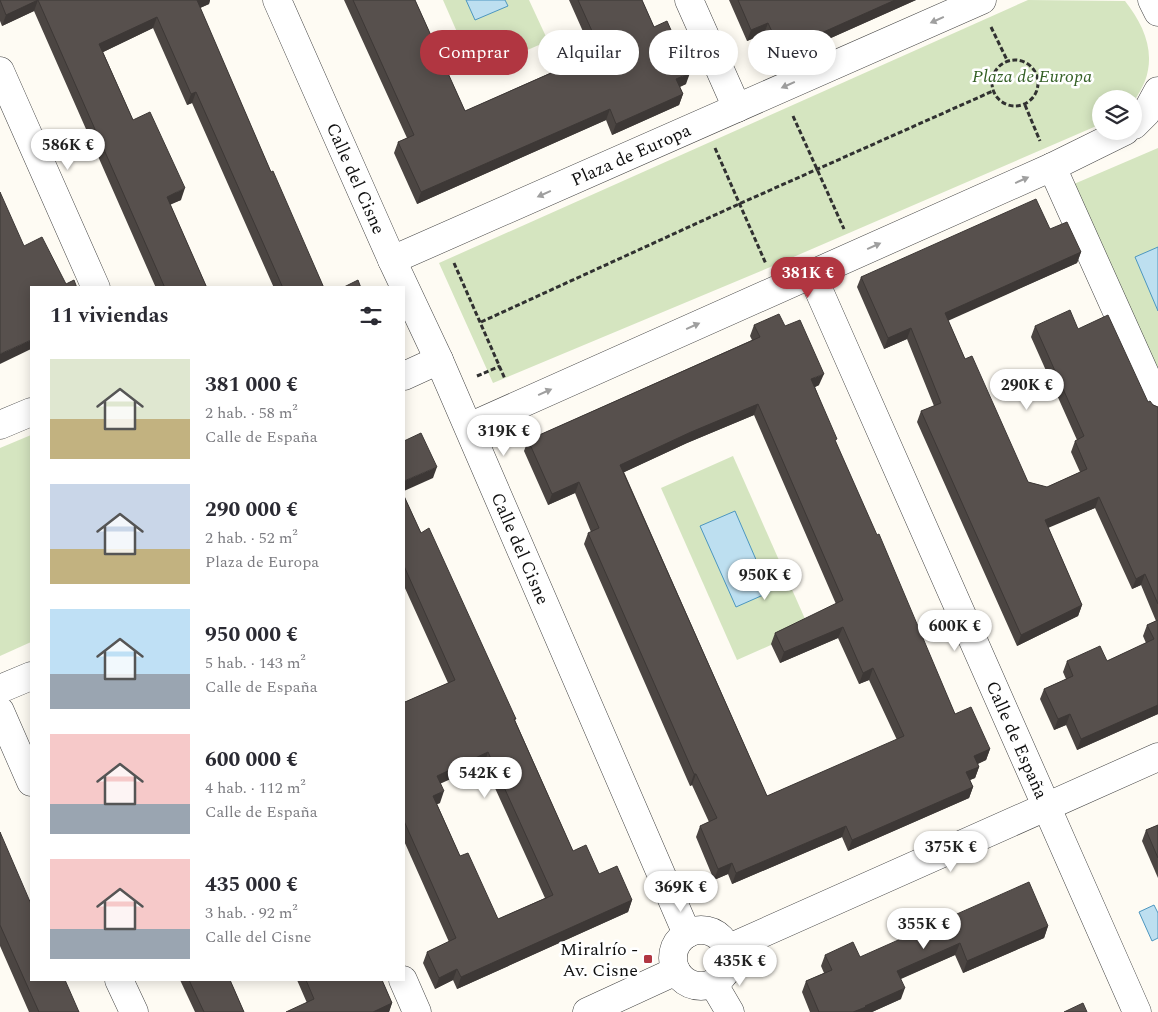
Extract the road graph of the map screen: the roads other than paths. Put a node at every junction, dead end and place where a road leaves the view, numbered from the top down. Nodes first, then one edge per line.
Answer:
1 (276, 0) edge
2 (689, 0) edge
3 (980, 0) edge
4 (1152, 0) edge
5 (1158, 12) edge
6 (0, 71) edge
7 (1158, 90) edge
8 (737, 108) junction
9 (1142, 117) edge
10 (1108, 140) edge
11 (1052, 167) junction
12 (392, 260) junction
13 (812, 274) junction
14 (95, 286) edge
15 (404, 286) edge
16 (405, 288) edge
17 (439, 360) junction
18 (405, 376) edge
19 (1158, 403) edge
20 (30, 412) edge
21 (0, 425) edge
22 (469, 427) junction
23 (30, 676) edge
24 (0, 689) edge
25 (0, 711) edge
26 (1158, 757) edge
27 (30, 780) edge
28 (1047, 807) junction
29 (686, 934) junction
30 (728, 949) junction
31 (676, 971) junction
32 (119, 981) edge
33 (403, 981) edge
34 (713, 983) junction
35 (134, 1012) edge
36 (417, 1012) edge
37 (587, 1012) edge
38 (730, 1012) edge
39 (1137, 1012) edge

1 - 12 street, Calle del Cisne
2 - 8 street
3 -> 8 street, Plaza de Europa
4 - 5 street
6 - 14 street
7 - 9 street
8 -> 12 street, Plaza de Europa
10 - 11 street
13 -> 11 street
11 - 19 street
12 - 15 street, Calle del Cisne
22 -> 13 street
13 - 28 street, Calle de España
16 - 17 street, Calle del Cisne
17 - 18 street
17 - 22 street, Calle del Cisne
20 - 21 street
22 - 29 street, Calle del Cisne
23 - 24 street
25 - 27 street
26 - 28 street
28 - 30 street
28 - 39 street, Calle de España
29 - 30 street
29 - 31 street
30 - 34 street
31 - 34 street
31 - 37 street
32 - 35 street
33 - 36 street
34 - 38 street

